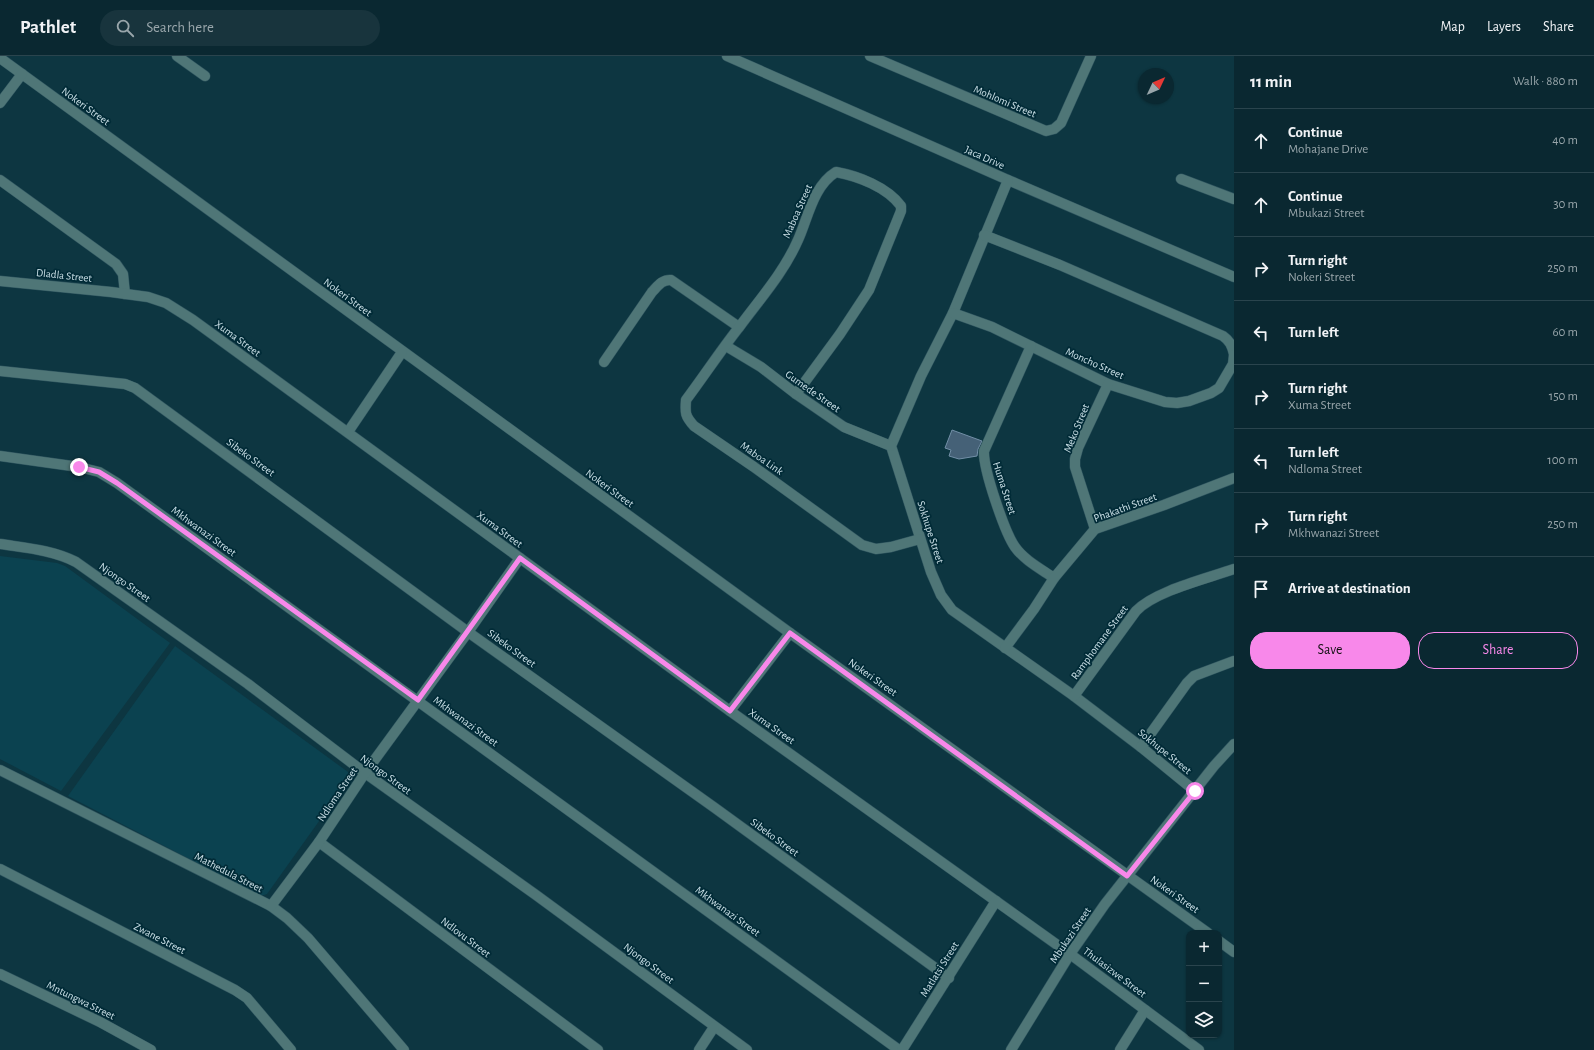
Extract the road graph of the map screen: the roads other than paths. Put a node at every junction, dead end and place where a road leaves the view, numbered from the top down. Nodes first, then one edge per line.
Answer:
1 (178, 56) edge
2 (727, 56) edge
3 (870, 56) edge
4 (1087, 57) edge
5 (0, 58) edge
6 (22, 74) junction
7 (205, 76) dead end
8 (0, 103) edge
9 (1181, 179) dead end
10 (0, 180) edge
11 (1008, 180) junction
12 (1234, 199) edge
13 (984, 235) junction
14 (1234, 277) edge
15 (0, 280) edge
16 (125, 294) junction
17 (953, 313) junction
18 (739, 327) junction
19 (726, 346) junction
20 (1031, 346) junction
21 (402, 352) junction
22 (1234, 354) edge
23 (604, 362) dead end
24 (0, 371) edge
25 (1108, 384) junction
26 (796, 394) junction
27 (348, 432) junction
28 (892, 446) junction
29 (0, 456) edge
30 (1234, 478) edge
31 (1095, 529) junction
32 (920, 539) junction
33 (0, 544) edge
34 (520, 558) junction
35 (1234, 569) edge
36 (1054, 578) junction
37 (468, 632) junction
38 (790, 633) junction
39 (1005, 648) junction
40 (1234, 661) edge
41 (1074, 696) junction
42 (418, 700) junction
43 (730, 711) junction
44 (1234, 744) edge
45 (1141, 747) junction
46 (0, 770) edge
47 (365, 774) junction
48 (1195, 791) junction
49 (319, 842) junction
50 (0, 869) edge
51 (1127, 876) junction
52 (996, 901) junction
53 (271, 906) junction
54 (1204, 930) edge
55 (1222, 943) edge
56 (1234, 952) edge
57 (1070, 954) junction
58 (0, 974) edge
59 (949, 978) junction
60 (1145, 1010) junction
61 (714, 1027) junction
62 (151, 1050) edge
63 (291, 1050) edge
64 (404, 1050) edge
65 (598, 1050) edge
66 (699, 1050) edge
67 (747, 1050) edge
68 (901, 1050) edge
69 (1011, 1050) edge
70 (1120, 1050) edge
71 (1199, 1050) edge

1 - 7 street
2 - 11 street, Jaca Drive
3 - 4 street, Mohlomi Street
5 - 6 street, Nokeri Street
6 - 8 street
6 - 21 street, Nokeri Street
9 - 12 street
10 - 16 street
11 - 13 street
11 - 14 street, Jaca Drive
13 - 17 street
13 - 22 street, Moncho Street
15 - 16 street, Dladla Street
16 - 27 street, Xuma Street
17 - 20 street, Moncho Street
17 - 28 street
18 - 19 street, Maboa Link
18 - 23 street
18 - 26 street, Maboa Street
19 - 26 street, Gumede Street
19 - 32 street, Maboa Link
20 - 25 street, Moncho Street
20 - 36 street, Huma Street
21 - 27 street
21 - 38 street, Nokeri Street
22 - 25 street, Moncho Street
24 - 37 street, Sibeko Street
25 - 31 street, Meko Street
26 - 28 street, Gumede Street
27 - 34 street, Xuma Street
28 - 32 street, Sokhupe Street
29 - 42 street, Mkhwanazi Street
30 - 31 street, Phakathi Street
31 - 36 street, Phakathi Street
32 - 39 street, Sokhupe Street
33 - 47 street, Njongo Street
34 - 37 street, Ndloma Street
34 - 43 street, Xuma Street
35 - 41 street, Ramphomane Street
36 - 39 street, Phakathi Street
37 - 42 street, Ndloma Street
37 - 59 street, Sibeko Street
38 - 43 street
38 - 51 street, Nokeri Street
39 - 41 street, Sokhupe Street
40 - 45 street
41 - 45 street, Sokhupe Street
42 - 47 street, Ndloma Street
42 - 68 street, Mkhwanazi Street
43 - 52 street, Xuma Street
44 - 48 street, Mbukazi Street
45 - 48 street, Sokhupe Street
46 - 53 street, Mathedula Street
47 - 49 street, Ndloma Street
47 - 61 street, Njongo Street
48 - 51 street, Mbukazi Street
49 - 53 street, Ndloma Street
49 - 65 street, Ndlovu Street
50 - 63 street, Zwane Street
51 - 54 street, Nokeri Street
51 - 57 street, Mbukazi Street
52 - 57 street, Thulasizwe Street
52 - 59 street, Matlatsi Street
53 - 64 street, Mathedula Street
55 - 56 street
57 - 60 street, Thulasizwe Street
57 - 69 street, Mbukazi Street
58 - 62 street, Mntungwa Street
59 - 68 street, Matlatsi Street
60 - 70 street
60 - 71 street, Thulasizwe Street
61 - 66 street
61 - 67 street, Njongo Street

